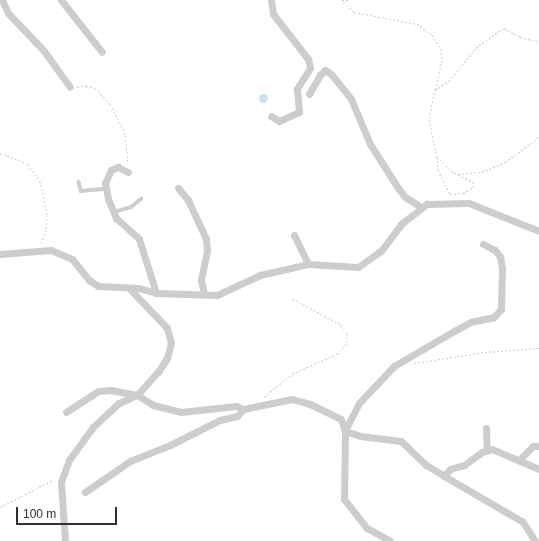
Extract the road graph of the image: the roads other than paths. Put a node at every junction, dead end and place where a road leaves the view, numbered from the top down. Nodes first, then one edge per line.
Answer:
1 (2, 0) edge
2 (61, 0) edge
3 (271, 0) edge
4 (102, 52) dead end
5 (70, 87) road end
6 (309, 94) dead end
7 (271, 116) dead end
8 (128, 172) road end
9 (79, 182) dead end
10 (105, 188) junction
11 (178, 188) dead end
12 (141, 199) dead end
13 (421, 207) junction
14 (113, 212) junction
15 (539, 231) edge
16 (294, 235) dead end
17 (483, 244) dead end
18 (0, 254) edge
19 (308, 264) junction
20 (130, 289) junction
21 (156, 293) junction
22 (204, 293) junction
23 (137, 395) junction
24 (243, 409) junction
25 (66, 412) dead end
26 (486, 428) dead end
27 (345, 431) junction
28 (539, 446) edge
29 (487, 450) junction
30 (518, 460) junction
31 (539, 469) edge
32 (444, 476) junction
33 (85, 492) dead end
34 (64, 541) edge
35 (390, 541) edge
36 (535, 541) edge

1 - 5 street
2 - 4 street
3 - 7 street
6 - 13 street
8 - 10 street
9 - 10 lane
10 - 14 street
11 - 22 street
12 - 14 lane
13 - 15 street
13 - 19 street
14 - 21 street
16 - 19 street
17 - 27 street
18 - 20 street
19 - 22 street
20 - 21 street
20 - 23 street
21 - 22 street
23 - 24 street
23 - 25 street
23 - 34 street
24 - 27 street
24 - 33 street
26 - 29 street
27 - 32 street
27 - 35 street
28 - 30 street
29 - 30 street
29 - 32 street
30 - 31 street
32 - 36 street

